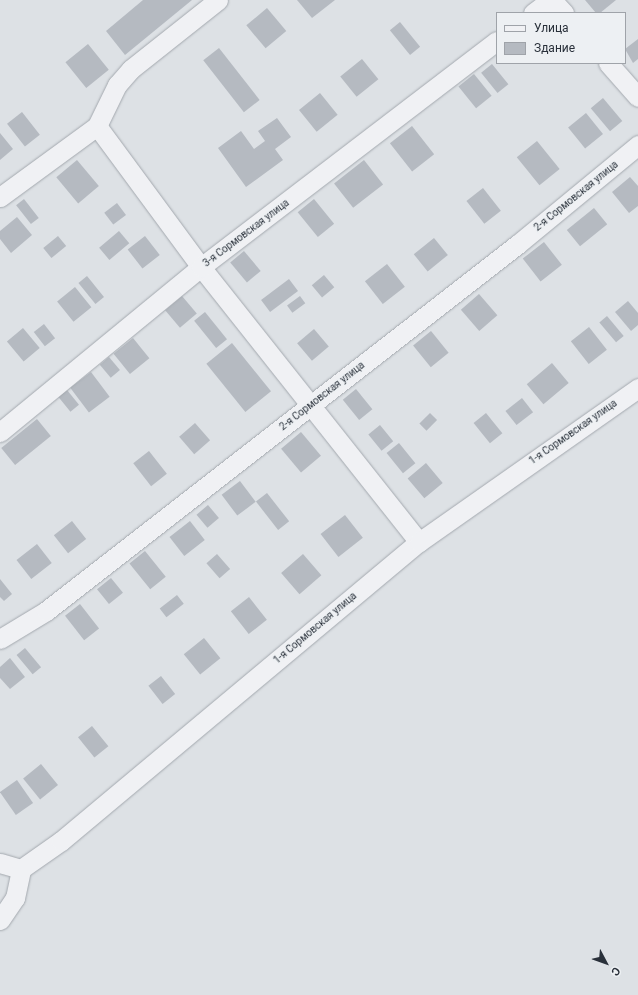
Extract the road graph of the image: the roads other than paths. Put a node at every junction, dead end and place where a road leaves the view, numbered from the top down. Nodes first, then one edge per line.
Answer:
1 (218, 0) edge
2 (551, 0) edge
3 (534, 12) edge
4 (563, 12) edge
5 (496, 42) edge
6 (609, 64) edge
7 (638, 97) edge
8 (97, 126) junction
9 (638, 146) edge
10 (0, 197) edge
11 (201, 267) junction
12 (638, 388) edge
13 (310, 405) junction
14 (0, 432) edge
15 (419, 542) junction
16 (0, 639) edge
17 (0, 863) edge
18 (21, 869) junction
19 (0, 920) edge

1 - 8 street
2 - 3 street
2 - 4 street
5 - 11 street, 3-я Сормовская улица
6 - 7 street
8 - 10 street
8 - 11 street
9 - 13 street, 2-я Сормовская улица
11 - 13 street
11 - 14 street, 3-я Сормовская улица
12 - 15 street, 1-я Сормовская улица
13 - 15 street
13 - 16 street, 2-я Сормовская улица
15 - 18 street, 1-я Сормовская улица
17 - 18 street
18 - 19 street

